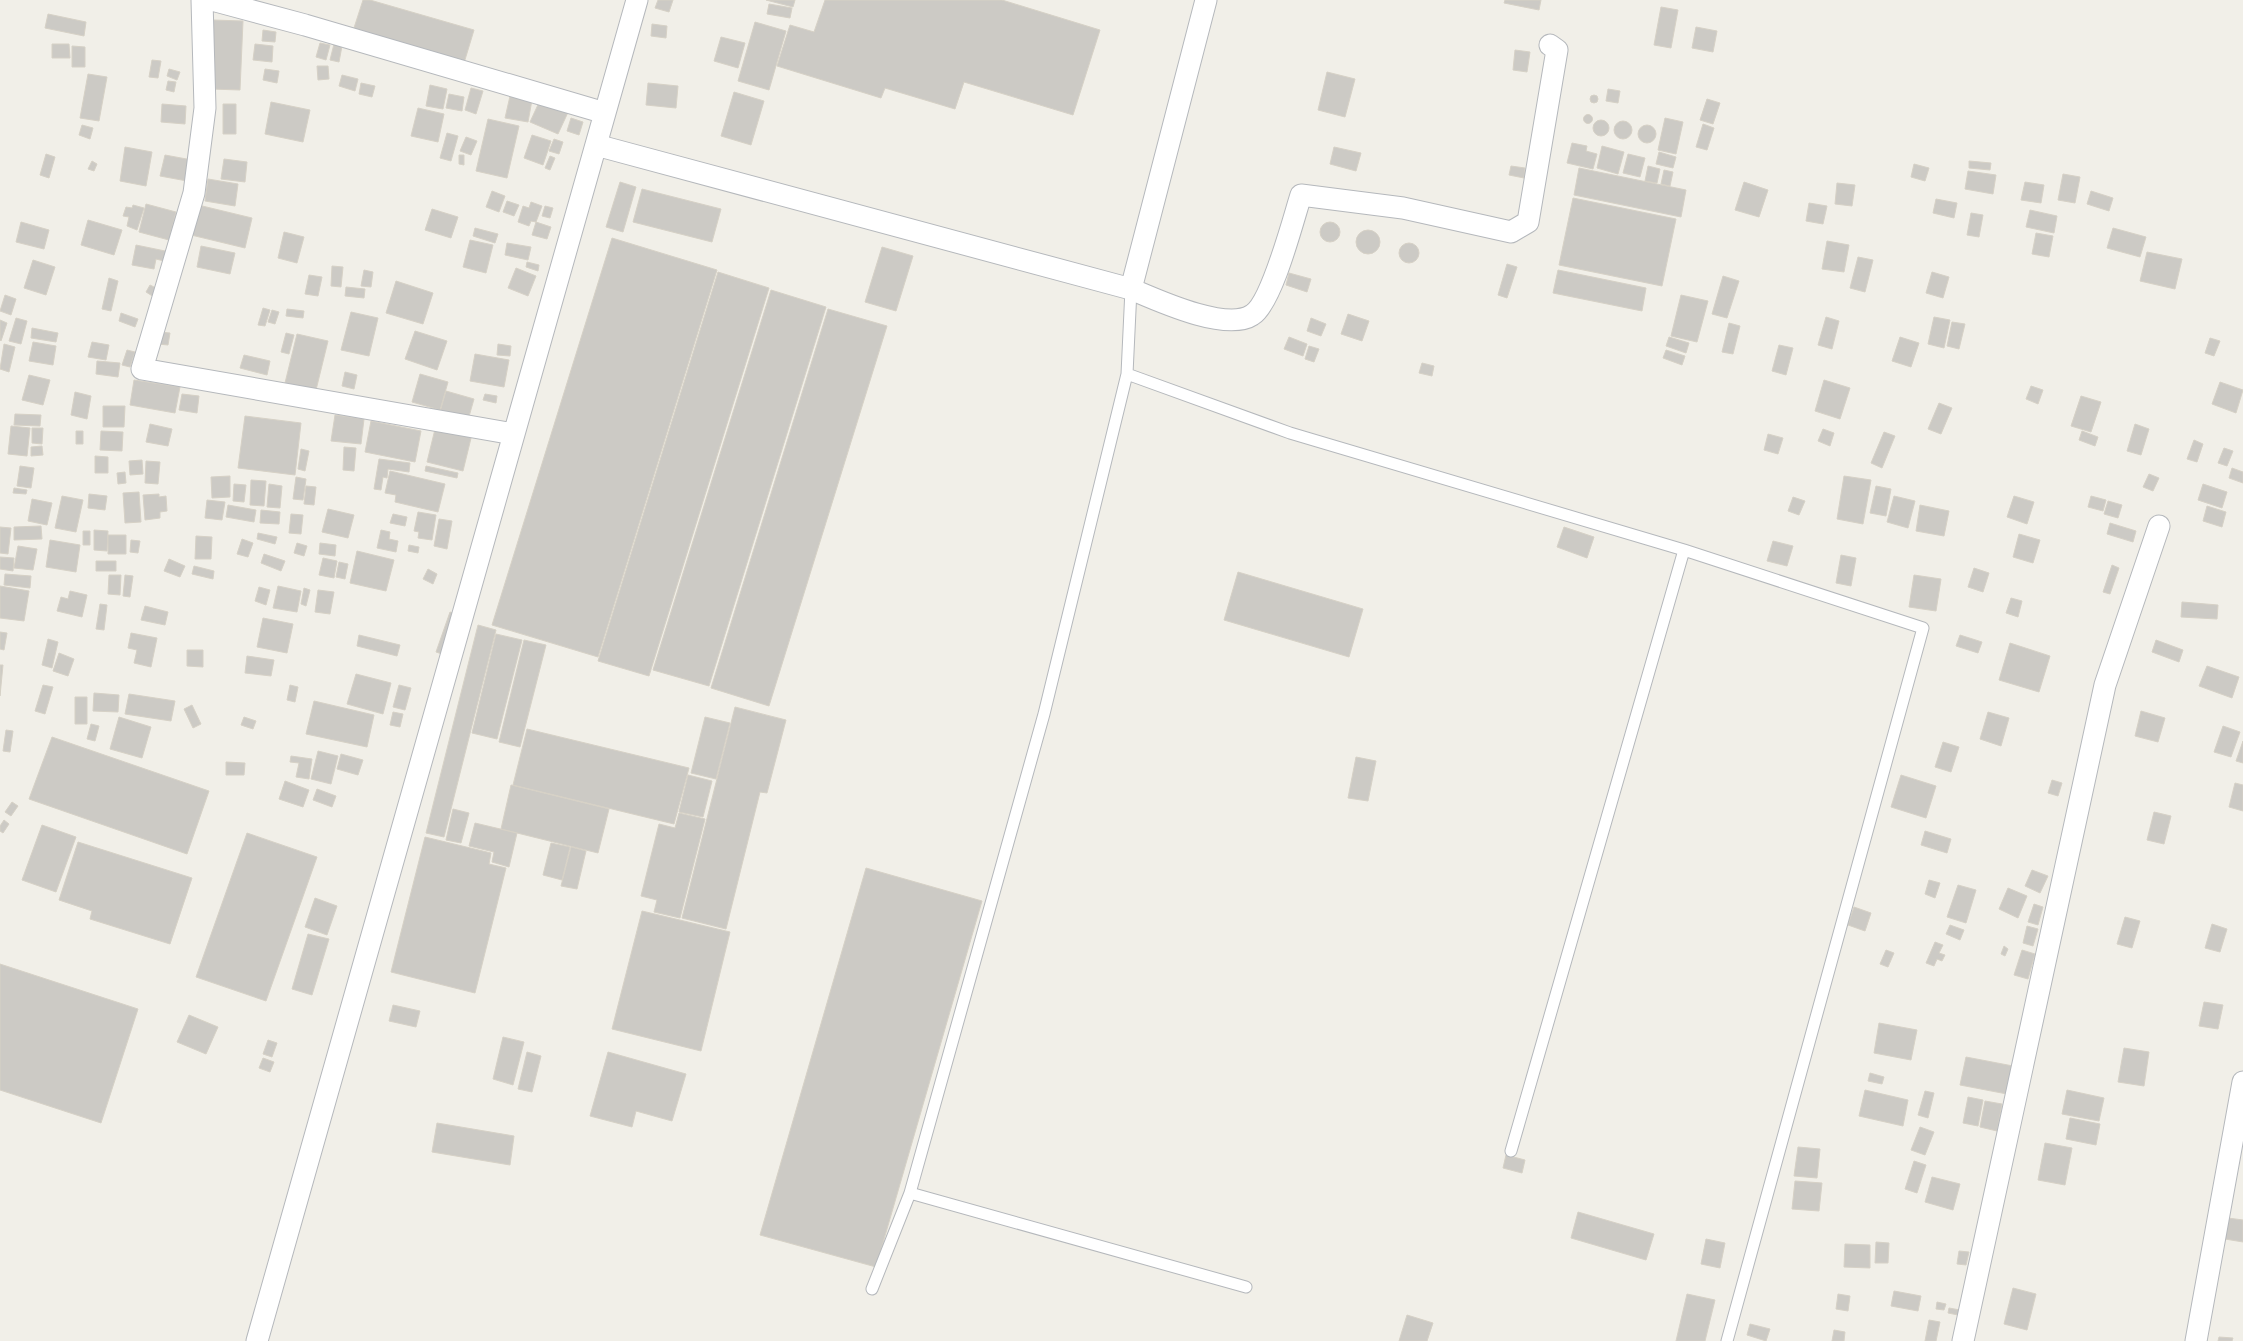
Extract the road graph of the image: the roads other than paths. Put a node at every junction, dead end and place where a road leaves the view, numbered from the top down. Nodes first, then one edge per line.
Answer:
1 (202, 0) edge
2 (212, 0) edge
3 (637, 0) edge
4 (1206, 0) edge
5 (1550, 45) dead end
6 (605, 113) junction
7 (596, 145) junction
8 (1131, 289) junction
9 (1127, 374) junction
10 (514, 434) junction
11 (2159, 526) dead end
12 (1684, 550) junction
13 (2243, 1082) edge
14 (1511, 1151) dead end
15 (910, 1193) junction
16 (1246, 1287) dead end
17 (872, 1289) dead end
18 (257, 1341) edge
19 (1728, 1341) edge
20 (1963, 1341) edge
21 (2196, 1341) edge

1 - 10 street
2 - 6 street
3 - 6 street
4 - 8 street
5 - 8 street
6 - 7 street
7 - 8 street
7 - 10 street
8 - 9 lane
9 - 12 lane
9 - 15 lane
10 - 18 street
11 - 20 street
12 - 14 lane
12 - 19 lane
13 - 21 street
15 - 16 lane
15 - 17 lane

